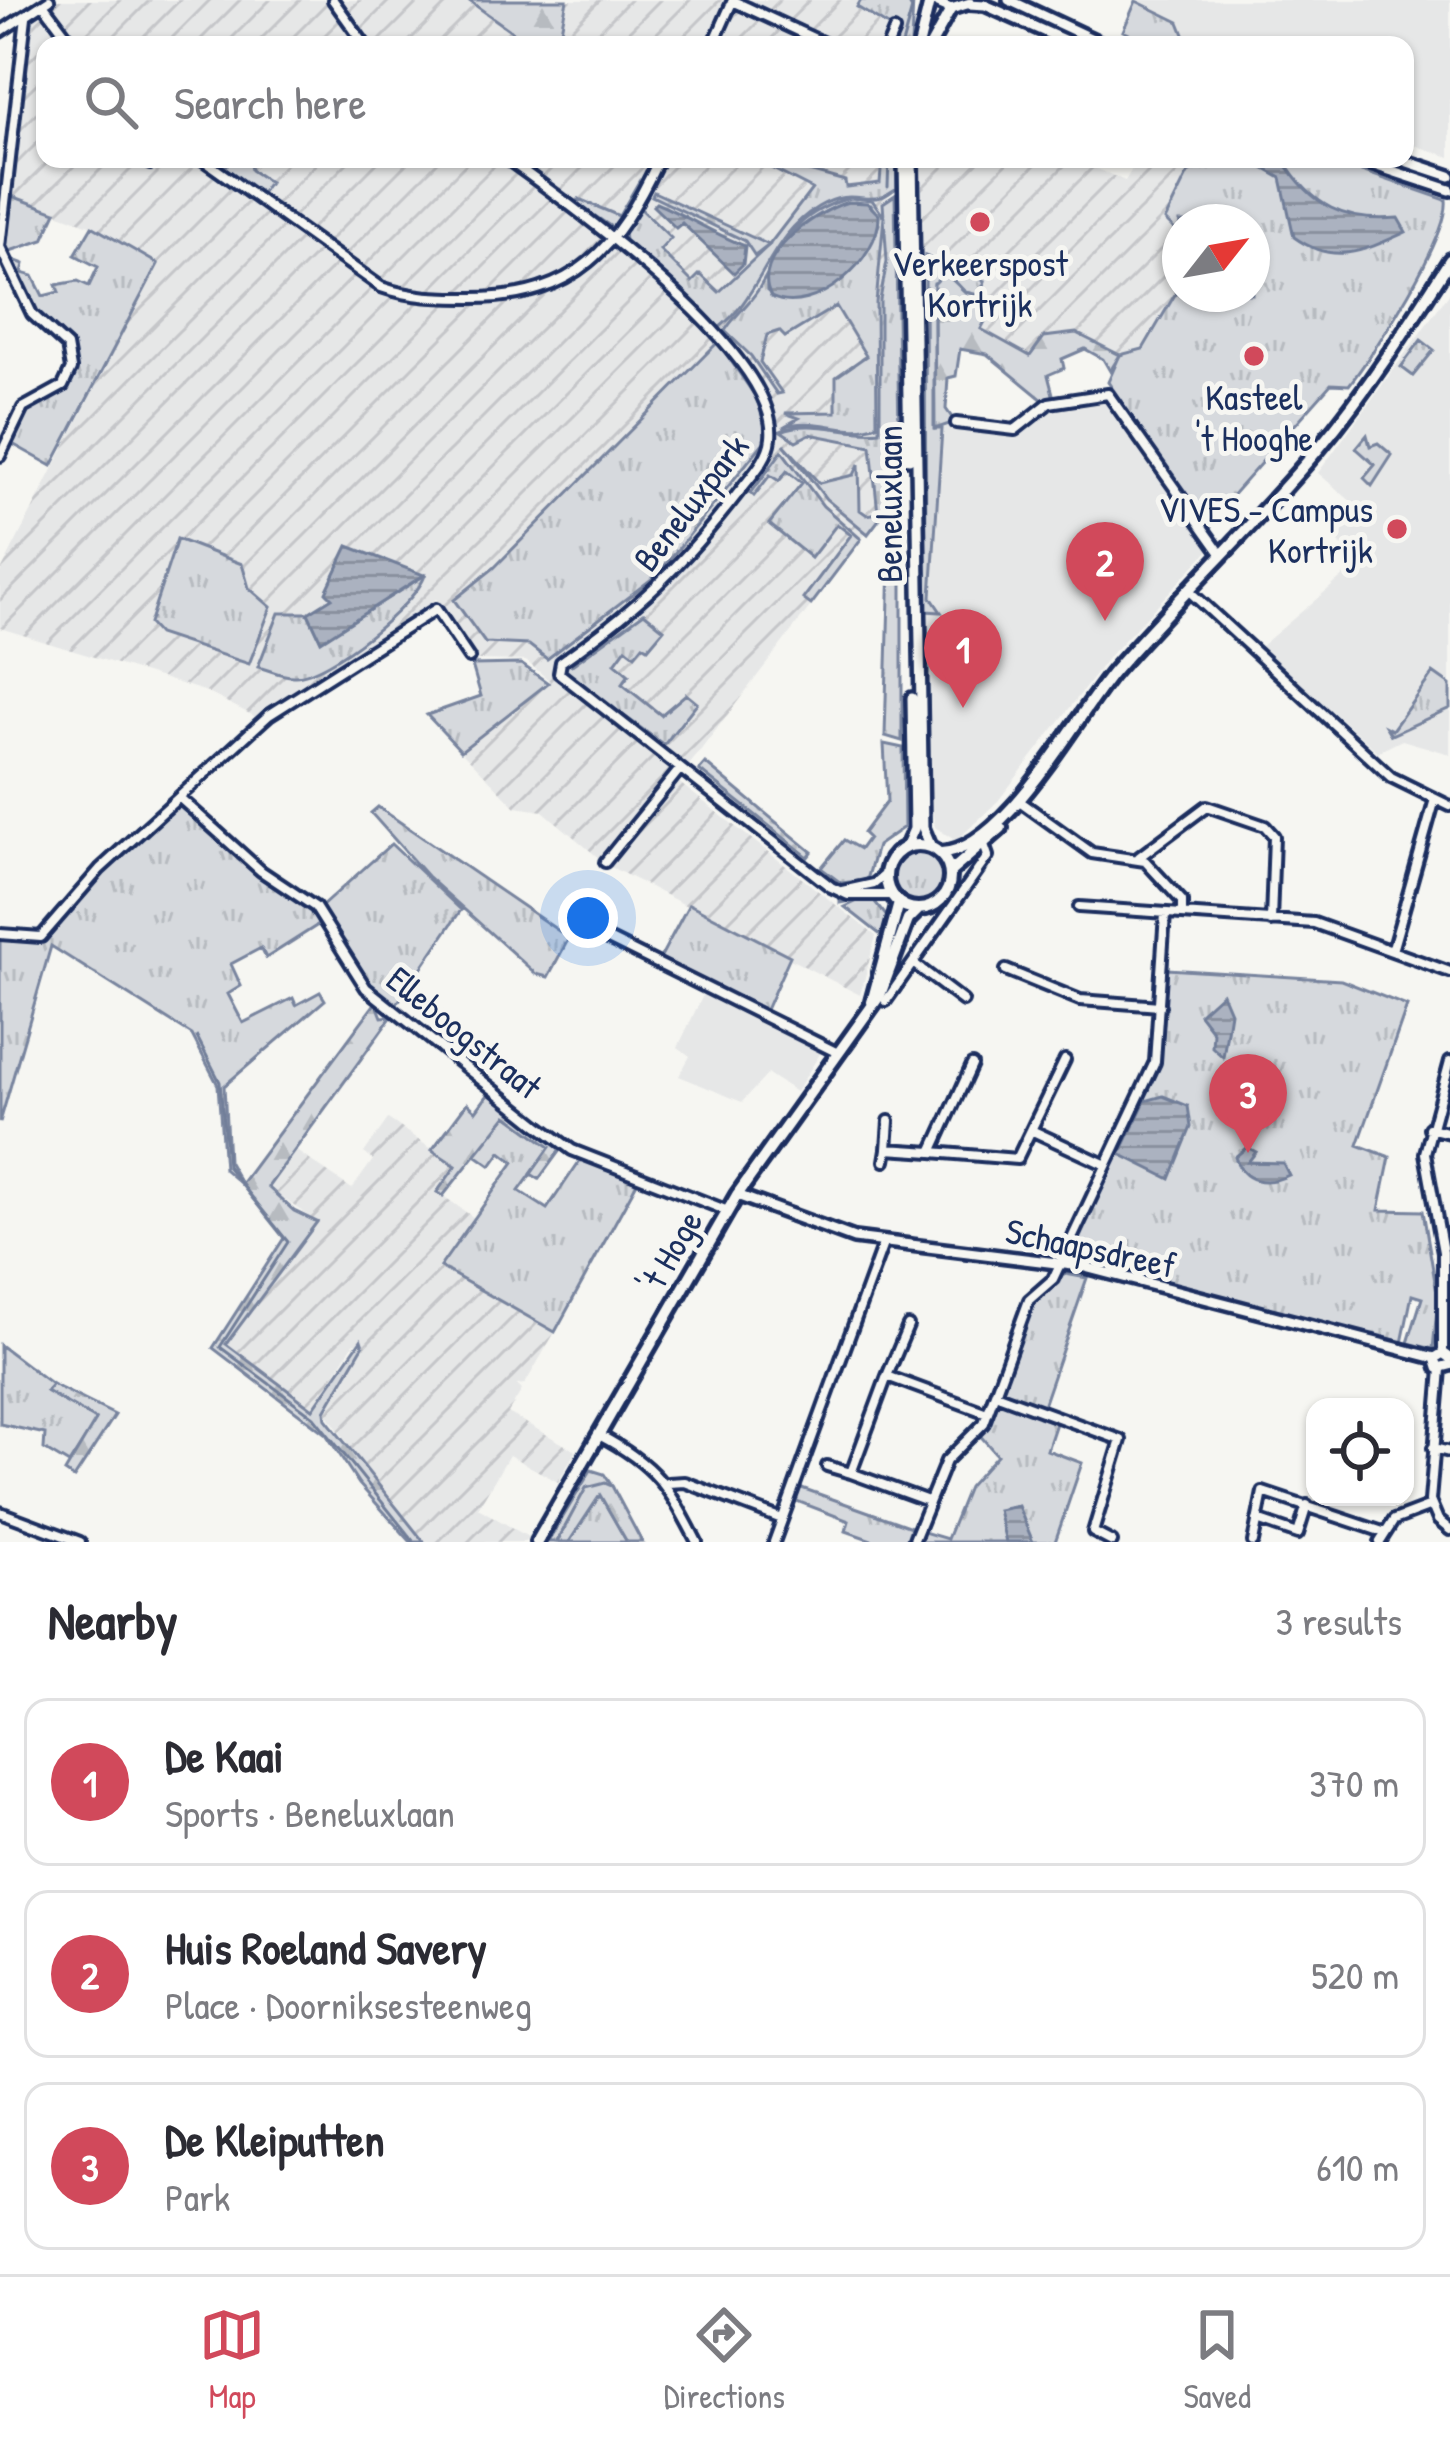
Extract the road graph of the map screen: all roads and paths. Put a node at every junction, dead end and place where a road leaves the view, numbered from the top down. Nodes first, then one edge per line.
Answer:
1 (333, 0) edge
2 (930, 0) edge
3 (1009, 0) edge
4 (733, 1) edge
5 (46, 2) edge
6 (971, 2) edge
7 (951, 9) junction
8 (26, 16) junction
9 (894, 31) dead end
10 (0, 32) edge
11 (68, 36) edge
12 (359, 36) edge
13 (717, 36) edge
14 (809, 36) edge
15 (892, 36) edge
16 (921, 36) edge
17 (937, 36) edge
18 (1055, 36) edge
19 (1086, 36) edge
20 (1414, 164) edge
21 (215, 168) edge
22 (520, 168) edge
23 (654, 168) edge
24 (908, 168) edge
25 (908, 168) edge
26 (1383, 168) edge
27 (1450, 176) edge
28 (1450, 190) edge
29 (614, 236) junction
30 (1450, 260) edge
31 (956, 423) dead end
32 (0, 456) edge
33 (1222, 555) junction
34 (1189, 591) junction
35 (470, 658) dead end
36 (680, 769) junction
37 (181, 799) junction
38 (1435, 799) junction
39 (1018, 800) junction
40 (1450, 806) edge
41 (983, 840) junction
42 (906, 847) junction
43 (936, 850) junction
44 (1139, 857) junction
45 (605, 862) dead end
46 (950, 872) junction
47 (886, 874) junction
48 (841, 891) junction
49 (895, 899) junction
50 (1079, 907) dead end
51 (919, 909) junction
52 (1165, 914) junction
53 (1182, 914) junction
54 (1271, 921) junction
55 (578, 924) dead end
56 (0, 934) edge
57 (1392, 951) junction
58 (913, 963) junction
59 (1006, 970) dead end
60 (1450, 972) edge
61 (963, 1000) dead end
62 (879, 1001) junction
63 (1160, 1006) junction
64 (836, 1052) junction
65 (1065, 1060) dead end
66 (1450, 1061) edge
67 (972, 1066) dead end
68 (889, 1121) dead end
69 (1429, 1128) junction
70 (1031, 1130) junction
71 (1450, 1133) edge
72 (886, 1149) junction
73 (932, 1152) junction
74 (886, 1161) dead end
75 (1104, 1164) junction
76 (737, 1195) junction
77 (728, 1210) junction
78 (883, 1244) junction
79 (1057, 1262) junction
80 (1448, 1300) edge
81 (908, 1326) dead end
82 (1444, 1360) edge
83 (887, 1376) junction
84 (995, 1394) junction
85 (988, 1413) junction
86 (599, 1435) junction
87 (1433, 1448) junction
88 (1450, 1452) edge
89 (827, 1466) dead end
90 (850, 1473) junction
91 (668, 1483) junction
92 (928, 1502) junction
93 (1306, 1505) edge
94 (1307, 1506) edge
95 (1309, 1506) edge
96 (1431, 1506) junction
97 (0, 1512) edge
98 (782, 1519) junction
99 (1257, 1520) junction
100 (1450, 1530) edge
101 (1382, 1537) edge
102 (80, 1542) edge
103 (537, 1542) edge
104 (697, 1542) edge
105 (774, 1542) edge
106 (913, 1542) edge
107 (1112, 1542) edge
108 (1253, 1542) edge

1 - 12 street
2 - 7 main road
2 - 16 main road
3 - 19 main road
4 - 13 street
4 - 14 street
5 - 8 street
5 - 11 street
6 - 7 main road
6 - 18 main road
7 - 17 main road
8 - 10 street
8 - 32 street
9 - 15 street
20 - 27 main road
21 - 29 street
22 - 29 street
23 - 29 street
24 - 42 main road, Beneluxlaan
25 - 43 main road, Beneluxlaan
26 - 28 main road
29 - 36 street, Beneluxpark
30 - 33 main road, 't Hoge
31 - 33 street
33 - 34 main road, 't Hoge
34 - 38 street
34 - 39 main road, 't Hoge
35 - 37 street
36 - 45 street
36 - 48 street, Beneluxpark
37 - 56 street
37 - 77 street, Elleboogstraat
38 - 40 street
38 - 57 street
39 - 41 main road, 't Hoge
39 - 44 street
41 - 43 main road, 't Hoge
41 - 46 main road, 't Hoge
41 - 58 street, 't Hoge
42 - 43 main road
42 - 47 main road
43 - 46 main road
44 - 53 street
44 - 54 street
46 - 51 main road
47 - 48 street
47 - 49 main road
48 - 49 street
49 - 51 main road
49 - 62 main road, 't Hoge
50 - 52 street
51 - 62 main road, 't Hoge
52 - 53 street
52 - 63 street
53 - 54 street
54 - 57 street
55 - 64 street
57 - 60 street
58 - 61 street
58 - 62 street, 't Hoge
59 - 63 street
62 - 64 main road, 't Hoge
63 - 75 street
64 - 76 main road, 't Hoge
65 - 70 street
66 - 69 street
67 - 73 street
68 - 72 street
69 - 71 street
69 - 80 street
70 - 73 street
70 - 75 street
72 - 73 street
72 - 74 street
75 - 79 street
76 - 77 main road, 't Hoge
76 - 78 main road, Schaapsdreef
77 - 86 main road, 't Hoge
78 - 79 main road, Schaapsdreef
78 - 98 street
79 - 82 main road, Schaapsdreef
79 - 84 street
80 - 82 street
81 - 83 street
82 - 87 street
83 - 85 street
83 - 90 street
84 - 85 street
84 - 107 street
85 - 92 street
86 - 91 street
86 - 103 main road, 't Hoge
87 - 88 street
87 - 96 street
89 - 90 street
90 - 92 street
91 - 98 street
91 - 104 street
92 - 106 street
93 - 99 street
94 - 99 street
95 - 101 street
96 - 100 street
96 - 101 street
97 - 102 street
98 - 105 street
99 - 108 street

